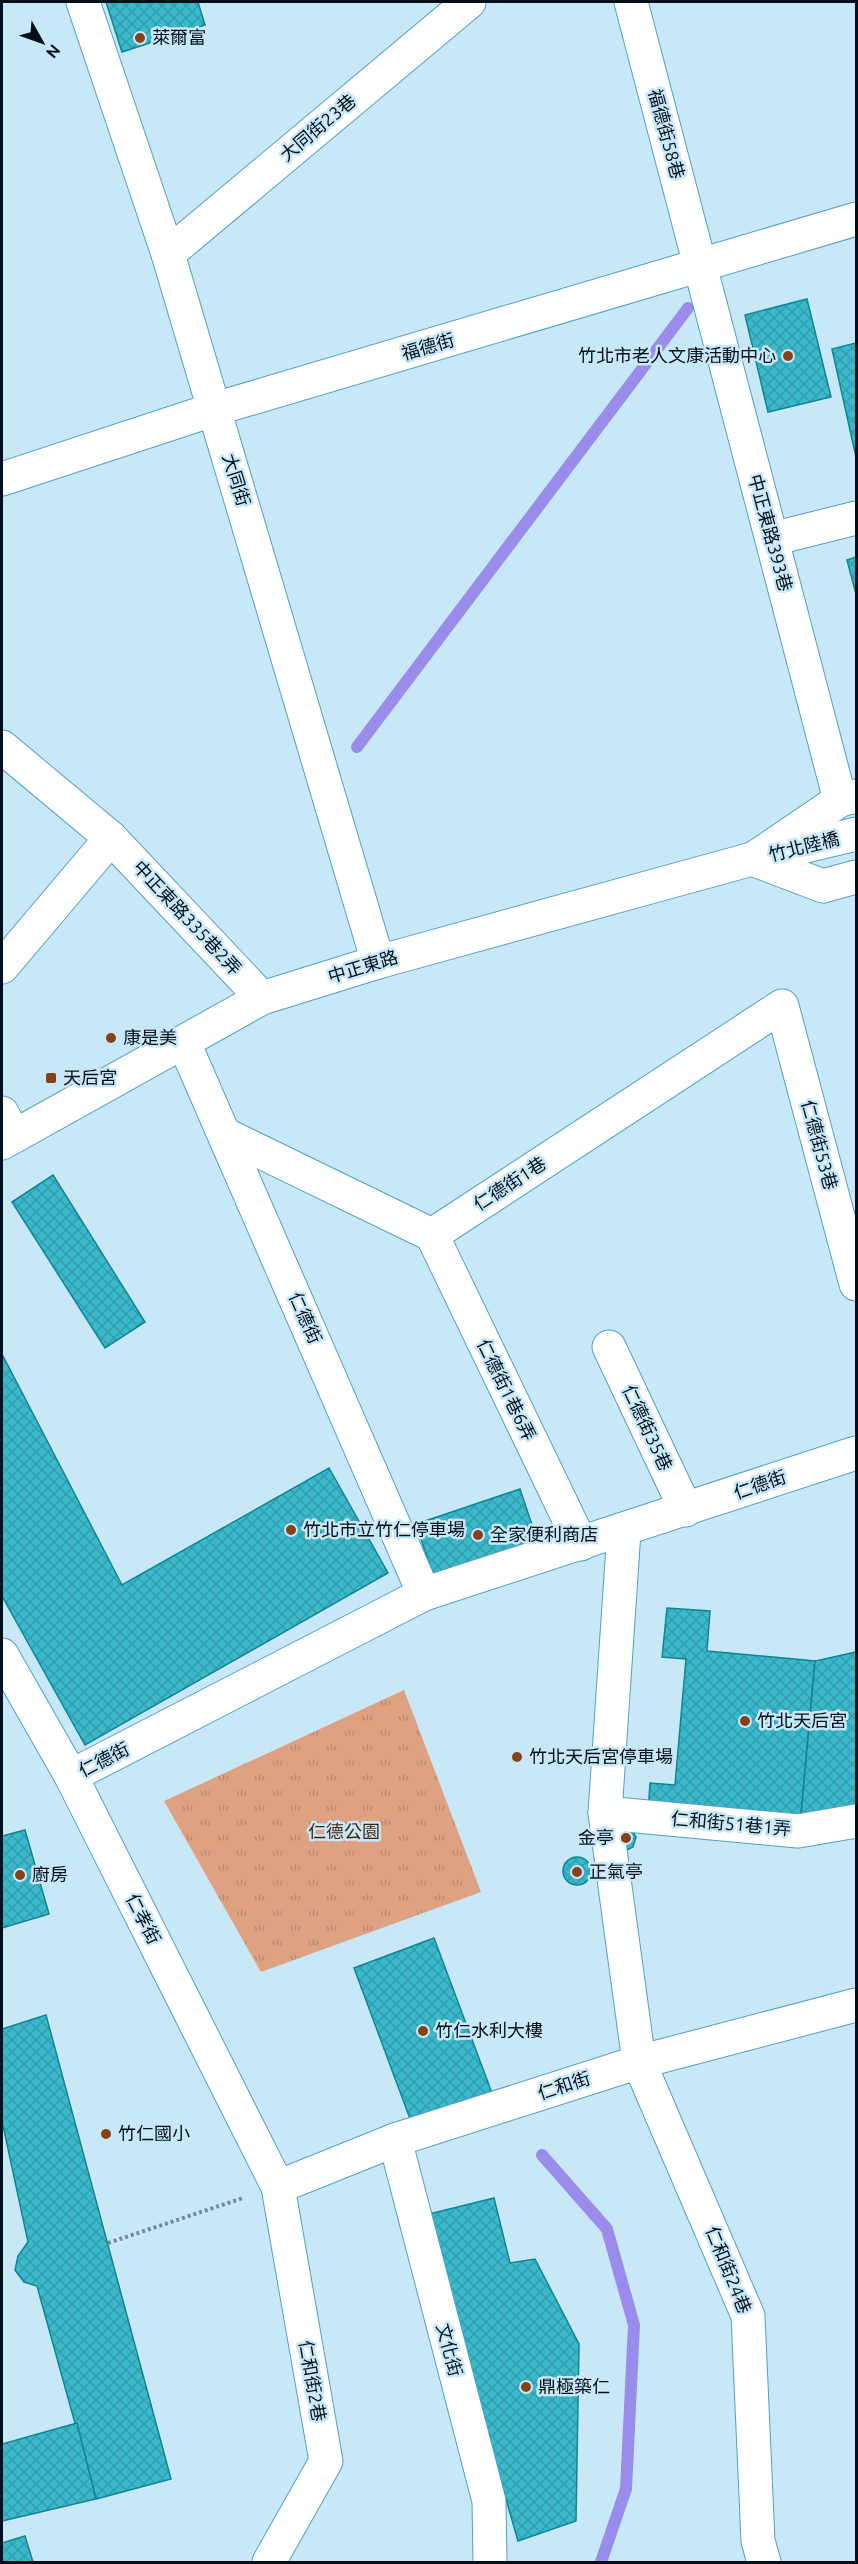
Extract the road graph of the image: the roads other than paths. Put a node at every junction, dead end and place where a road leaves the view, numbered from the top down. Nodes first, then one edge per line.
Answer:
1 (83, 2) edge
2 (469, 2) edge
3 (631, 2) edge
4 (856, 219) edge
5 (168, 254) junction
6 (701, 266) junction
7 (214, 409) junction
8 (2, 480) edge
9 (856, 518) edge
10 (772, 539) junction
11 (2, 747) edge
12 (848, 798) edge
13 (856, 834) edge
14 (111, 838) junction
15 (752, 860) junction
16 (856, 877) edge
17 (378, 962) junction
18 (2, 967) edge
19 (262, 998) junction
20 (782, 1006) joint
21 (184, 1043) junction
22 (6, 1130) edge
23 (224, 1134) junction
24 (432, 1235) junction
25 (856, 1284) edge
26 (609, 1347) dead end
27 (856, 1453) edge
28 (686, 1510) junction
29 (624, 1531) junction
30 (581, 1544) junction
31 (424, 1594) junction
32 (2, 1655) edge
33 (71, 1776) junction
34 (605, 1813) junction
35 (856, 1821) edge
36 (856, 2005) edge
37 (639, 2062) junction
38 (395, 2140) junction
39 (278, 2187) junction
40 (269, 2562) edge
41 (490, 2562) edge
42 (764, 2562) edge

1 - 5 street, 大同街
2 - 5 street, 大同街23巷
3 - 6 street, 福德街58巷
4 - 6 street, 福德街
5 - 7 street, 大同街
6 - 7 street, 福德街
6 - 10 street, 中正東路393巷
7 - 8 street, 福德街
7 - 17 street, 大同街
9 - 10 street
10 - 12 street, 中正東路393巷
11 - 14 street, 中正東路335巷2弄
12 - 15 street, 中正東路
13 - 15 street, 竹北陸橋
14 - 18 street
14 - 19 street, 中正東路335巷2弄
15 - 16 street
15 - 17 street, 中正東路
17 - 19 street, 中正東路
19 - 21 street, 中正東路
20 - 24 street, 仁德街1巷
20 - 25 street, 仁德街53巷
21 - 22 street, 中正東路
21 - 23 street, 仁德街
23 - 24 street
23 - 31 street, 仁德街
24 - 30 street, 仁德街1巷6弄
26 - 28 street, 仁德街35巷
27 - 28 street, 仁德街
28 - 29 street, 仁德街
29 - 30 street, 仁德街
29 - 34 street, 仁和街24巷
30 - 31 street, 仁德街
31 - 33 street, 仁德街
32 - 33 street, 仁孝街
33 - 39 street, 仁孝街
34 - 35 street, 仁和街51巷1弄
34 - 37 street, 仁和街24巷
36 - 37 street, 仁和街
37 - 38 street, 仁和街
37 - 42 street, 仁和街24巷
38 - 39 street, 仁和街
38 - 41 street, 文化街
39 - 40 street, 仁和街2巷

